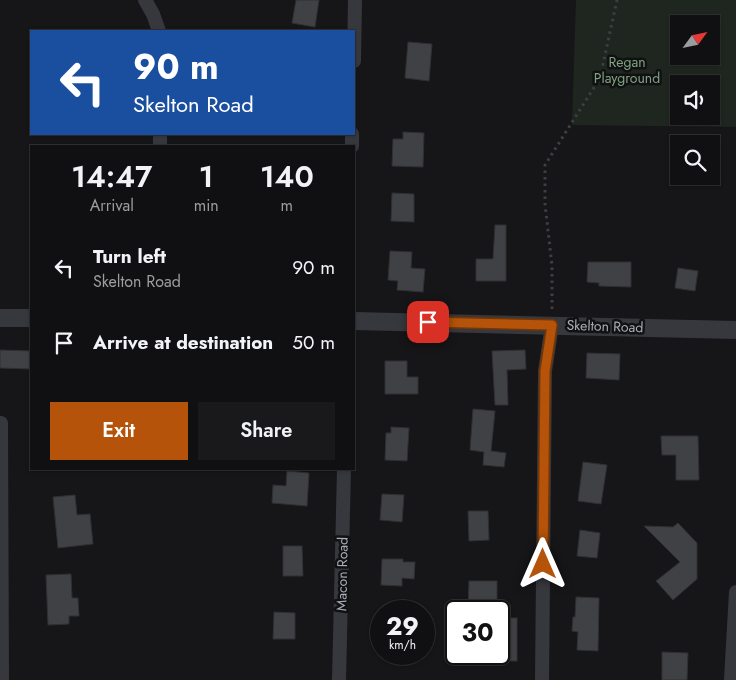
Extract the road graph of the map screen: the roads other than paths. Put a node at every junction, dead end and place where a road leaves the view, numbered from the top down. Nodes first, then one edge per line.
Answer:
1 (145, 0) edge
2 (355, 0) edge
3 (159, 30) edge
4 (355, 30) edge
5 (0, 318) edge
6 (30, 318) edge
7 (355, 321) edge
8 (552, 325) junction
9 (736, 330) edge
10 (1, 423) dead end
11 (344, 470) edge
12 (736, 592) edge
13 (1, 663) edge
14 (2, 680) edge
15 (339, 680) edge
16 (542, 680) edge
17 (731, 680) edge

1 - 3 street
2 - 4 street
5 - 6 street
7 - 8 street, Skelton Road
8 - 9 street, Skelton Road
8 - 16 street
10 - 13 street
11 - 15 street, Macon Road
12 - 17 street
13 - 14 street

